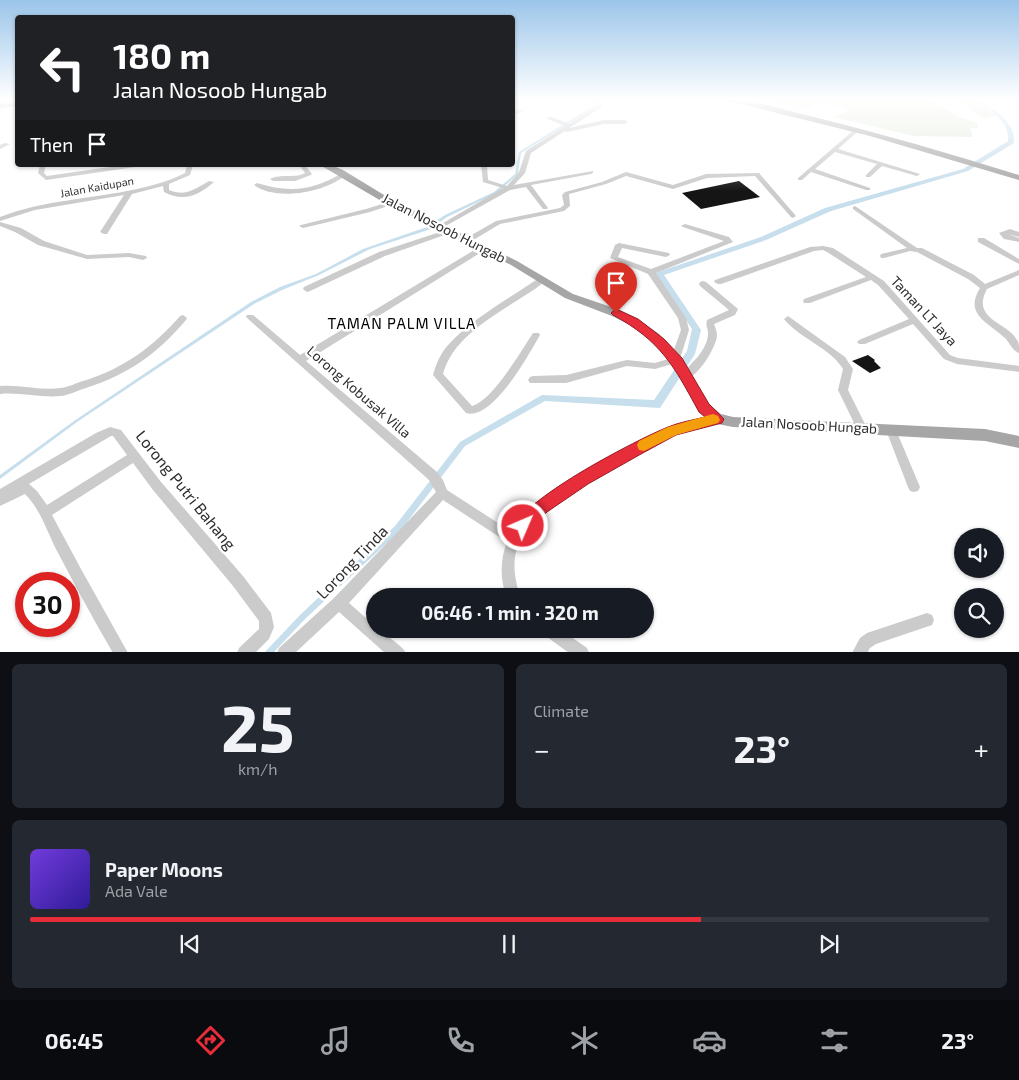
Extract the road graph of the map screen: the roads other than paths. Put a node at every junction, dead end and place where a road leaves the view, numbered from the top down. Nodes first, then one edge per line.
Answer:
1 (564, 129) edge
2 (569, 129) edge
3 (849, 129) edge
4 (855, 129) edge
5 (871, 129) edge
6 (561, 131) junction
7 (854, 132) junction
8 (884, 137) junction
9 (7, 144) dead end
10 (0, 147) edge
11 (834, 150) junction
12 (970, 160) junction
13 (881, 164) junction
14 (984, 164) junction
15 (42, 167) edge
16 (123, 167) edge
17 (190, 167) edge
18 (304, 167) edge
19 (328, 167) edge
20 (484, 167) edge
21 (810, 170) junction
22 (591, 172) dead end
23 (344, 174) junction
24 (917, 174) dead end
25 (1019, 174) edge
26 (868, 176) dead end
27 (1019, 178) edge
28 (273, 179) dead end
29 (800, 179) dead end
30 (211, 182) dead end
31 (166, 184) junction
32 (527, 184) junction
33 (257, 185) dead end
34 (504, 187) junction
35 (868, 188) dead end
36 (129, 193) junction
37 (392, 203) junction
38 (545, 208) dead end
39 (855, 208) dead end
40 (793, 216) dead end
41 (0, 219) edge
42 (0, 224) edge
43 (303, 226) dead end
44 (685, 226) dead end
45 (440, 227) junction
46 (104, 232) dead end
47 (467, 240) junction
48 (981, 240) dead end
49 (484, 248) junction
50 (914, 249) junction
51 (666, 255) dead end
52 (884, 256) dead end
53 (143, 258) dead end
54 (1019, 262) edge
55 (651, 272) junction
56 (1019, 272) edge
57 (872, 277) junction
58 (542, 280) junction
59 (718, 282) dead end
60 (703, 284) dead end
61 (984, 287) junction
62 (307, 289) dead end
63 (806, 301) dead end
64 (250, 317) dead end
65 (183, 318) dead end
66 (788, 318) dead end
67 (915, 320) junction
68 (536, 335) dead end
69 (862, 342) dead end
70 (1019, 350) edge
71 (300, 360) junction
72 (680, 366) junction
73 (1019, 369) edge
74 (533, 380) dead end
75 (0, 390) edge
76 (717, 419) junction
77 (862, 428) junction
78 (891, 430) junction
79 (1019, 442) edge
80 (135, 456) junction
81 (438, 484) junction
82 (23, 485) junction
83 (914, 487) dead end
84 (0, 495) edge
85 (0, 501) edge
86 (46, 512) junction
87 (514, 540) junction
88 (510, 588) edge
89 (339, 603) junction
90 (927, 620) dead end
91 (561, 638) edge
92 (121, 652) edge
93 (244, 652) edge
94 (284, 652) edge
95 (399, 652) edge
96 (582, 652) edge
97 (859, 652) edge

1 - 6 street
2 - 6 street
3 - 7 street
4 - 8 main road
5 - 12 main road
6 - 34 street
7 - 8 street
7 - 11 street
8 - 12 main road
9 - 10 street
11 - 13 street
11 - 21 street
12 - 14 main road
13 - 24 street
13 - 26 street
14 - 25 main road
14 - 27 main road
15 - 16 street
17 - 31 street, Jalan Kaidupan
18 - 28 street
19 - 23 main road, Jalan Nosoob Hungab
20 - 34 street
21 - 29 street
21 - 35 street
22 - 32 street
23 - 33 street
23 - 37 main road, Jalan Nosoob Hungab
30 - 31 street
31 - 36 street, Jalan Kaidupan
32 - 34 street
32 - 38 street
34 - 45 street
36 - 41 street, Jalan Kaidupan
36 - 46 street
37 - 43 street
37 - 45 main road, Jalan Nosoob Hungab
39 - 50 street
40 - 47 street
42 - 53 street
44 - 55 street
45 - 47 main road, Jalan Nosoob Hungab
45 - 62 street
47 - 49 main road, Jalan Nosoob Hungab
48 - 54 street
49 - 58 main road, Jalan Nosoob Hungab
49 - 71 street
50 - 52 street
50 - 61 street
51 - 55 street
55 - 72 street
56 - 61 street
57 - 59 street, Taman LT Jaya
57 - 63 street
57 - 67 street, Taman LT Jaya
58 - 68 street
58 - 72 main road, Jalan Nosoob Hungab
60 - 72 street
61 - 70 street
64 - 71 street, Lorong Kobusak Villa
65 - 75 street
66 - 77 street
67 - 69 street
67 - 73 street, Taman LT Jaya
71 - 81 street, Lorong Kobusak Villa
72 - 74 street
72 - 76 main road, Jalan Nosoob Hungab
76 - 77 main road, Jalan Nosoob Hungab
76 - 87 street
77 - 78 main road, Jalan Nosoob Hungab
78 - 79 main road, Jalan Nosoob Hungab
78 - 83 street
80 - 82 street, Lorong Putri Bahang
80 - 86 street
80 - 93 street, Lorong Putri Bahang
81 - 87 street, Lorong Kobusak Villa
81 - 89 street, Lorong Tinda
82 - 84 street, Lorong Putri Bahang
82 - 85 street, Lorong Putri Bahang
82 - 86 street
86 - 92 street
87 - 88 street
89 - 94 street, Lorong Tinda
89 - 95 street
90 - 97 street
91 - 96 street

